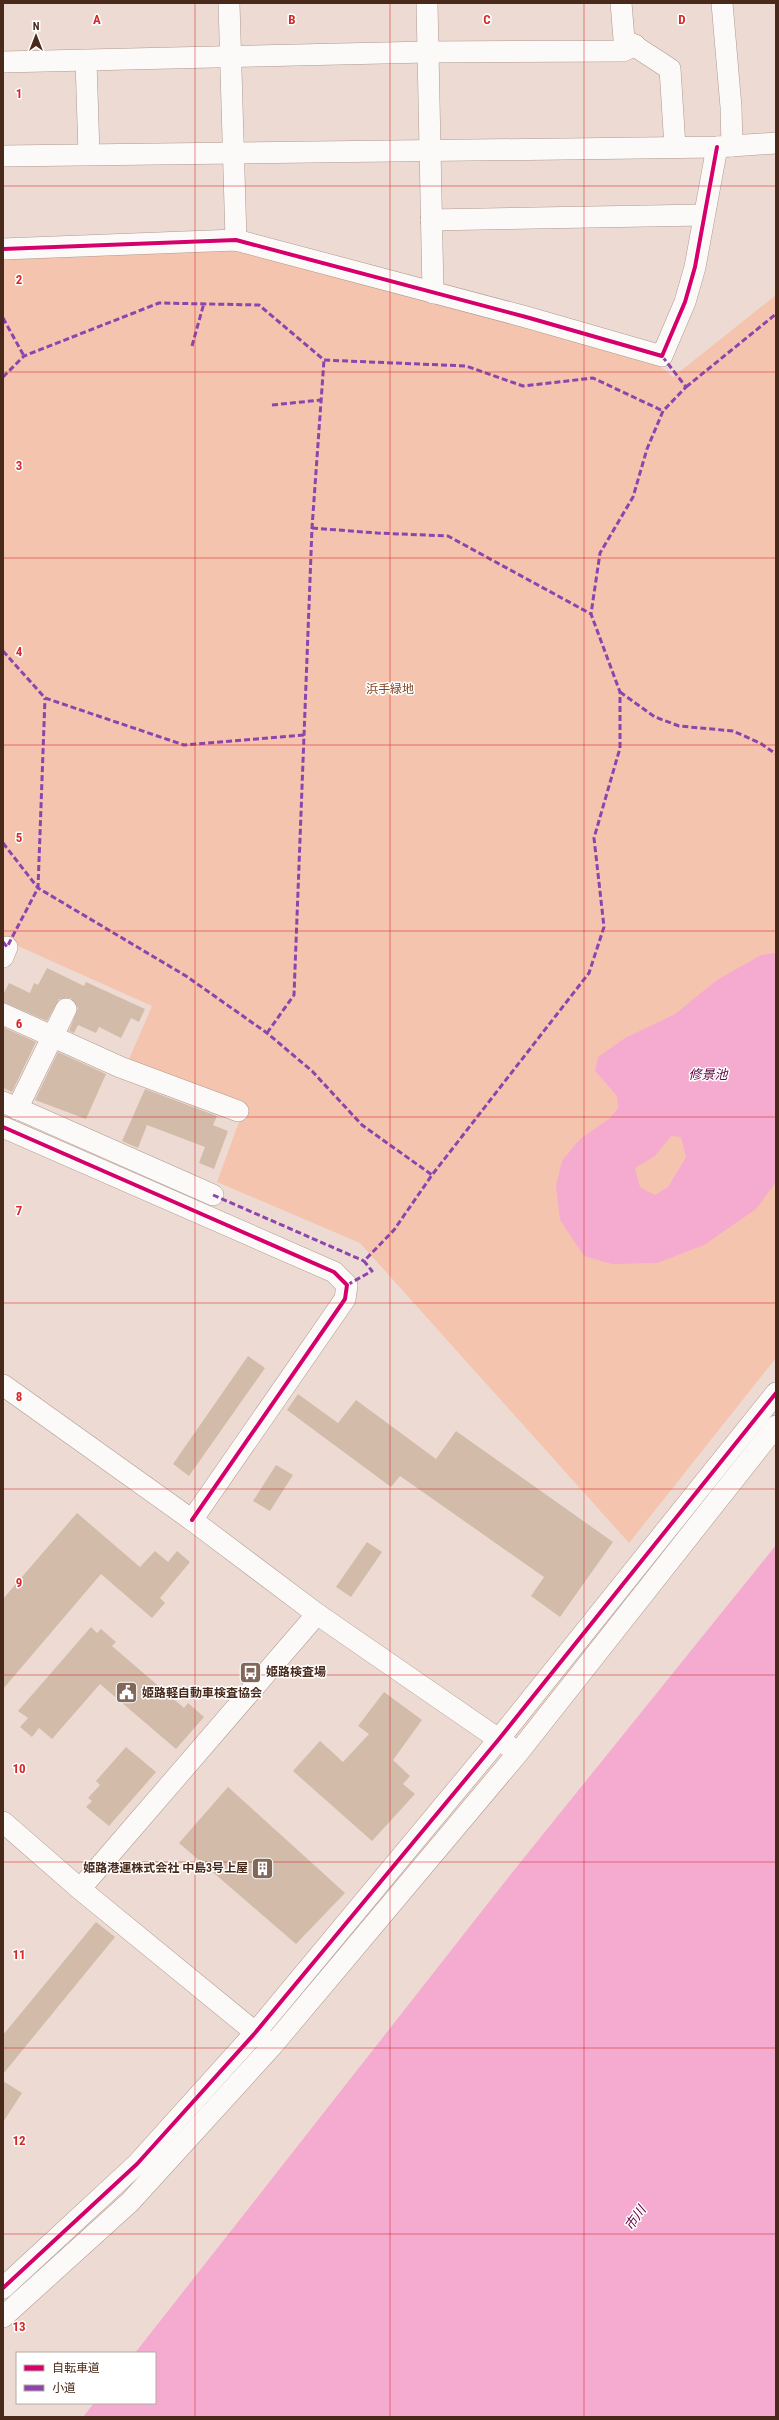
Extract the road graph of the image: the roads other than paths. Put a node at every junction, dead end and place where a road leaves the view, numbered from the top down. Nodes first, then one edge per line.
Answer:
1 (229, 3) edge
2 (427, 3) edge
3 (621, 3) edge
4 (722, 3) edge
5 (635, 46) junction
6 (428, 52) junction
7 (230, 56) junction
8 (86, 61) junction
9 (3, 62) edge
10 (776, 143) edge
11 (675, 147) junction
12 (724, 147) junction
13 (429, 150) junction
14 (233, 151) junction
15 (89, 154) junction
16 (3, 156) edge
17 (704, 215) junction
18 (431, 220) junction
19 (236, 240) junction
20 (3, 249) edge
21 (433, 293) junction
22 (66, 1009) dead end
23 (3, 1014) edge
24 (53, 1036) junction
25 (10, 1106) edge
26 (238, 1111) dead end
27 (3, 1127) edge
28 (213, 1195) dead end
29 (3, 1385) edge
30 (776, 1394) edge
31 (776, 1426) edge
32 (192, 1520) junction
33 (317, 1614) junction
34 (499, 1739) junction
35 (518, 1753) junction
36 (3, 1822) edge
37 (80, 1889) junction
38 (255, 2033) junction
39 (272, 2046) junction
40 (3, 2288) edge
41 (3, 2317) edge

1 - 7 street
2 - 6 street
3 - 5 street
4 - 12 street
5 - 6 street
5 - 11 street
6 - 7 street
6 - 13 street
7 - 8 street
7 - 14 street
8 - 9 street
8 - 15 street
10 - 12 street
11 - 12 street
11 - 13 street
12 - 17 street
13 - 14 street
13 - 18 street
14 - 15 street
14 - 19 street
15 - 16 street
17 - 18 street
17 - 21 street
18 - 21 street
19 - 20 street
19 - 21 street
22 - 24 street
23 - 24 street
24 - 25 street
24 - 26 street
25 - 28 street
27 - 32 street
29 - 32 street
30 - 34 street
31 - 35 street
32 - 33 street
33 - 34 street
33 - 37 street
34 - 35 street
34 - 38 street
35 - 39 street
36 - 37 street
37 - 38 street
38 - 39 street
38 - 40 street
39 - 41 street

